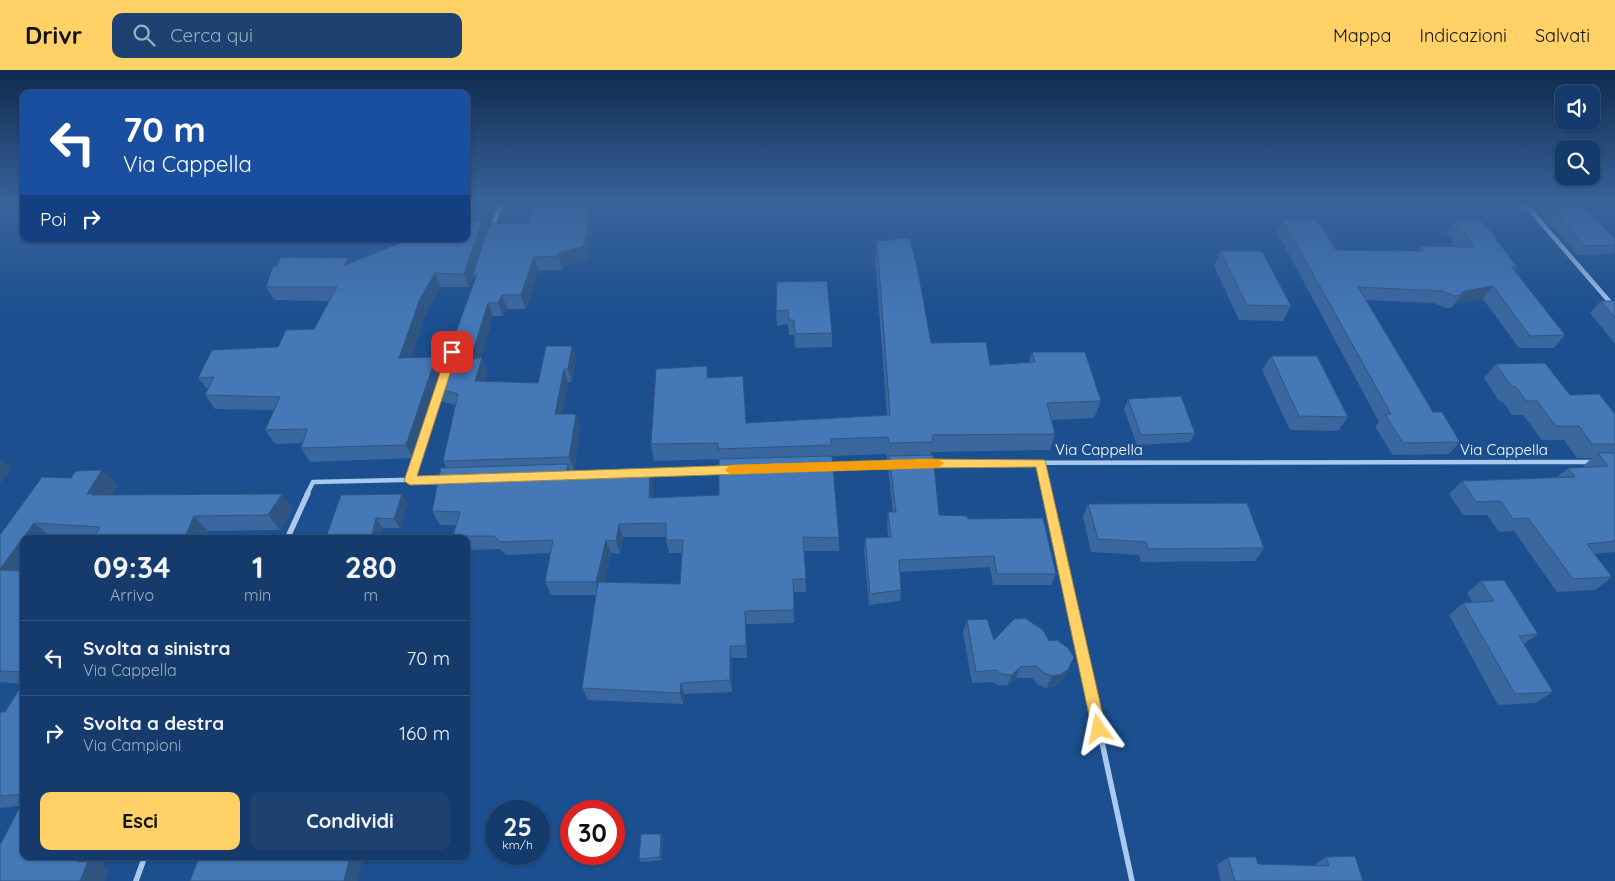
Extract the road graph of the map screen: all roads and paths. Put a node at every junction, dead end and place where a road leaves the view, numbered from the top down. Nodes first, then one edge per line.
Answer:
1 (1558, 242) edge
2 (1615, 308) edge
3 (422, 444) edge
4 (1595, 462) edge
5 (921, 463) edge
6 (1041, 463) junction
7 (901, 464) edge
8 (823, 466) edge
9 (734, 470) edge
10 (636, 473) edge
11 (449, 479) edge
12 (410, 481) junction
13 (289, 535) edge
14 (144, 860) edge
15 (136, 881) edge
16 (1132, 881) edge

1 - 2 street
3 - 12 street
4 - 6 street, Via Cappella
5 - 6 street, Via Cappella
6 - 16 street
7 - 8 street
9 - 10 street
11 - 12 street
12 - 13 street
14 - 15 street

